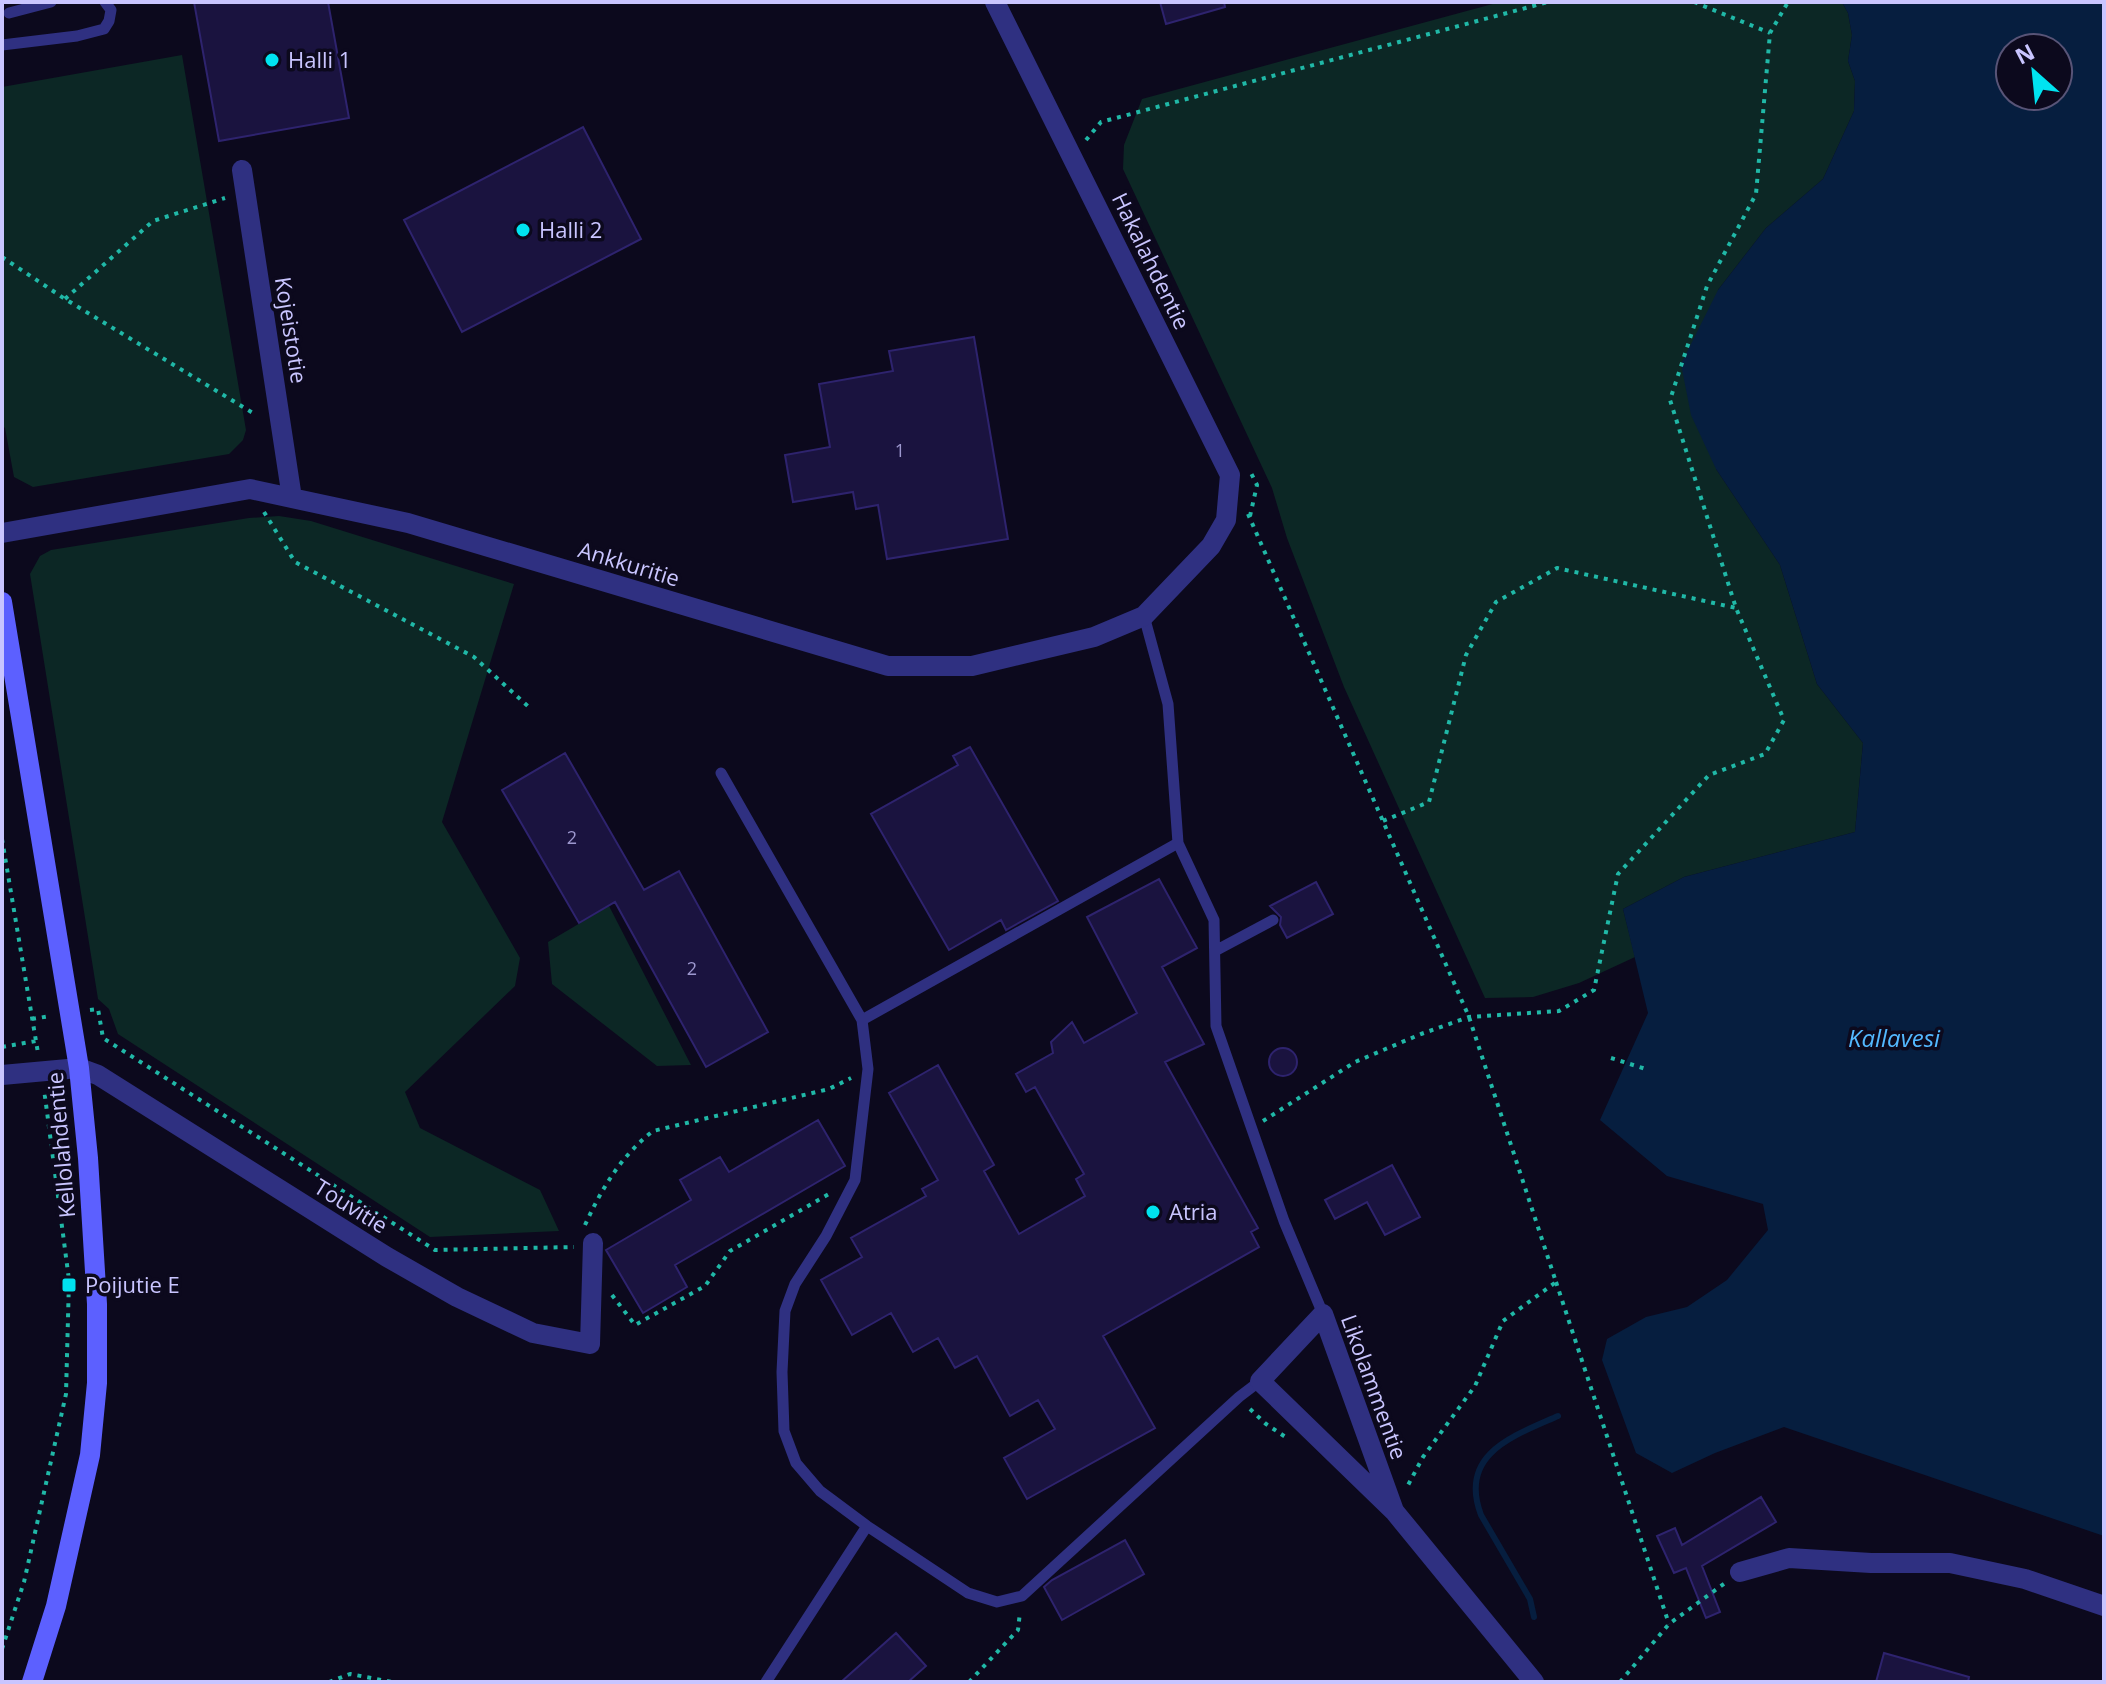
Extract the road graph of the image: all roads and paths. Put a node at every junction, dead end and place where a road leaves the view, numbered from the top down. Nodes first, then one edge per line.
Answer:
1 (22, 2) edge
2 (51, 2) edge
3 (105, 2) edge
4 (995, 2) edge
5 (1548, 2) edge
6 (1694, 2) edge
7 (1788, 2) edge
8 (6, 16) edge
9 (1770, 33) junction
10 (2, 45) edge
11 (1067, 146) junction
12 (242, 170) dead end
13 (245, 191) junction
14 (2, 257) edge
15 (65, 299) junction
16 (253, 413) dead end
17 (1230, 475) junction
18 (250, 489) junction
19 (292, 498) junction
20 (2, 533) edge
21 (2, 602) edge
22 (1736, 608) junction
23 (1144, 616) junction
24 (531, 709) dead end
25 (721, 773) dead end
26 (1383, 821) junction
27 (2, 839) edge
28 (1178, 843) junction
29 (1273, 920) dead end
30 (1215, 951) junction
31 (68, 1013) junction
32 (1469, 1017) junction
33 (32, 1019) junction
34 (862, 1020) junction
35 (36, 1041) junction
36 (2, 1047) edge
37 (1611, 1058) dead end
38 (79, 1068) junction
39 (868, 1069) junction
40 (1649, 1070) dead end
41 (41, 1071) junction
42 (2, 1075) edge
43 (1252, 1128) junction
44 (804, 1208) dead end
45 (593, 1243) dead end
46 (593, 1271) junction
47 (1556, 1282) junction
48 (1323, 1314) junction
49 (1260, 1381) junction
50 (1239, 1397) junction
51 (1295, 1443) dead end
52 (1394, 1511) junction
53 (867, 1526) junction
54 (1740, 1572) joint
55 (2104, 1606) edge
56 (1669, 1624) junction
57 (1018, 1630) dead end
58 (2, 1649) edge
59 (32, 1682) edge
60 (329, 1682) edge
61 (392, 1682) edge
62 (766, 1682) edge
63 (969, 1682) edge
64 (1534, 1682) edge
65 (1620, 1682) edge

1 - 8 lane
2 - 8 lane
3 - 10 lane
4 - 11 street, Hakalahdentie
5 - 11 path
6 - 9 path
7 - 9 path
9 - 22 path
11 - 17 street, Hakalahdentie
12 - 13 street, Kojeistotie
13 - 15 path
13 - 19 street, Kojeistotie
14 - 15 path
15 - 16 path
17 - 23 street, Ankkuritie
17 - 26 path
18 - 19 street, Ankkuritie
18 - 20 street, Ankkuritie
18 - 24 path
19 - 23 street, Ankkuritie
21 - 31 street, Kellolahdentie
22 - 26 path
22 - 32 path
23 - 28 lane
25 - 34 lane
26 - 32 path
27 - 33 path
28 - 30 lane
28 - 34 lane
29 - 30 lane
30 - 43 lane
31 - 33 path
31 - 38 street, Kellolahdentie
31 - 39 path
32 - 43 path
32 - 47 path
33 - 35 path
34 - 39 lane
35 - 36 path
35 - 41 path
37 - 40 path
38 - 41 street
38 - 46 street, Touvitie
38 - 59 street, Kellolahdentie
39 - 53 lane
41 - 42 street
41 - 58 path
43 - 48 lane
44 - 46 path
45 - 46 street, Touvitie
47 - 52 path
47 - 56 path
48 - 49 street, Likolammentie
48 - 52 street, Likolammentie
49 - 50 lane
49 - 52 street, Likolammentie
50 - 51 path
50 - 53 lane
52 - 64 street, Likolammentie
53 - 62 lane
54 - 55 street
54 - 56 path
56 - 65 path
57 - 63 path
60 - 61 path

